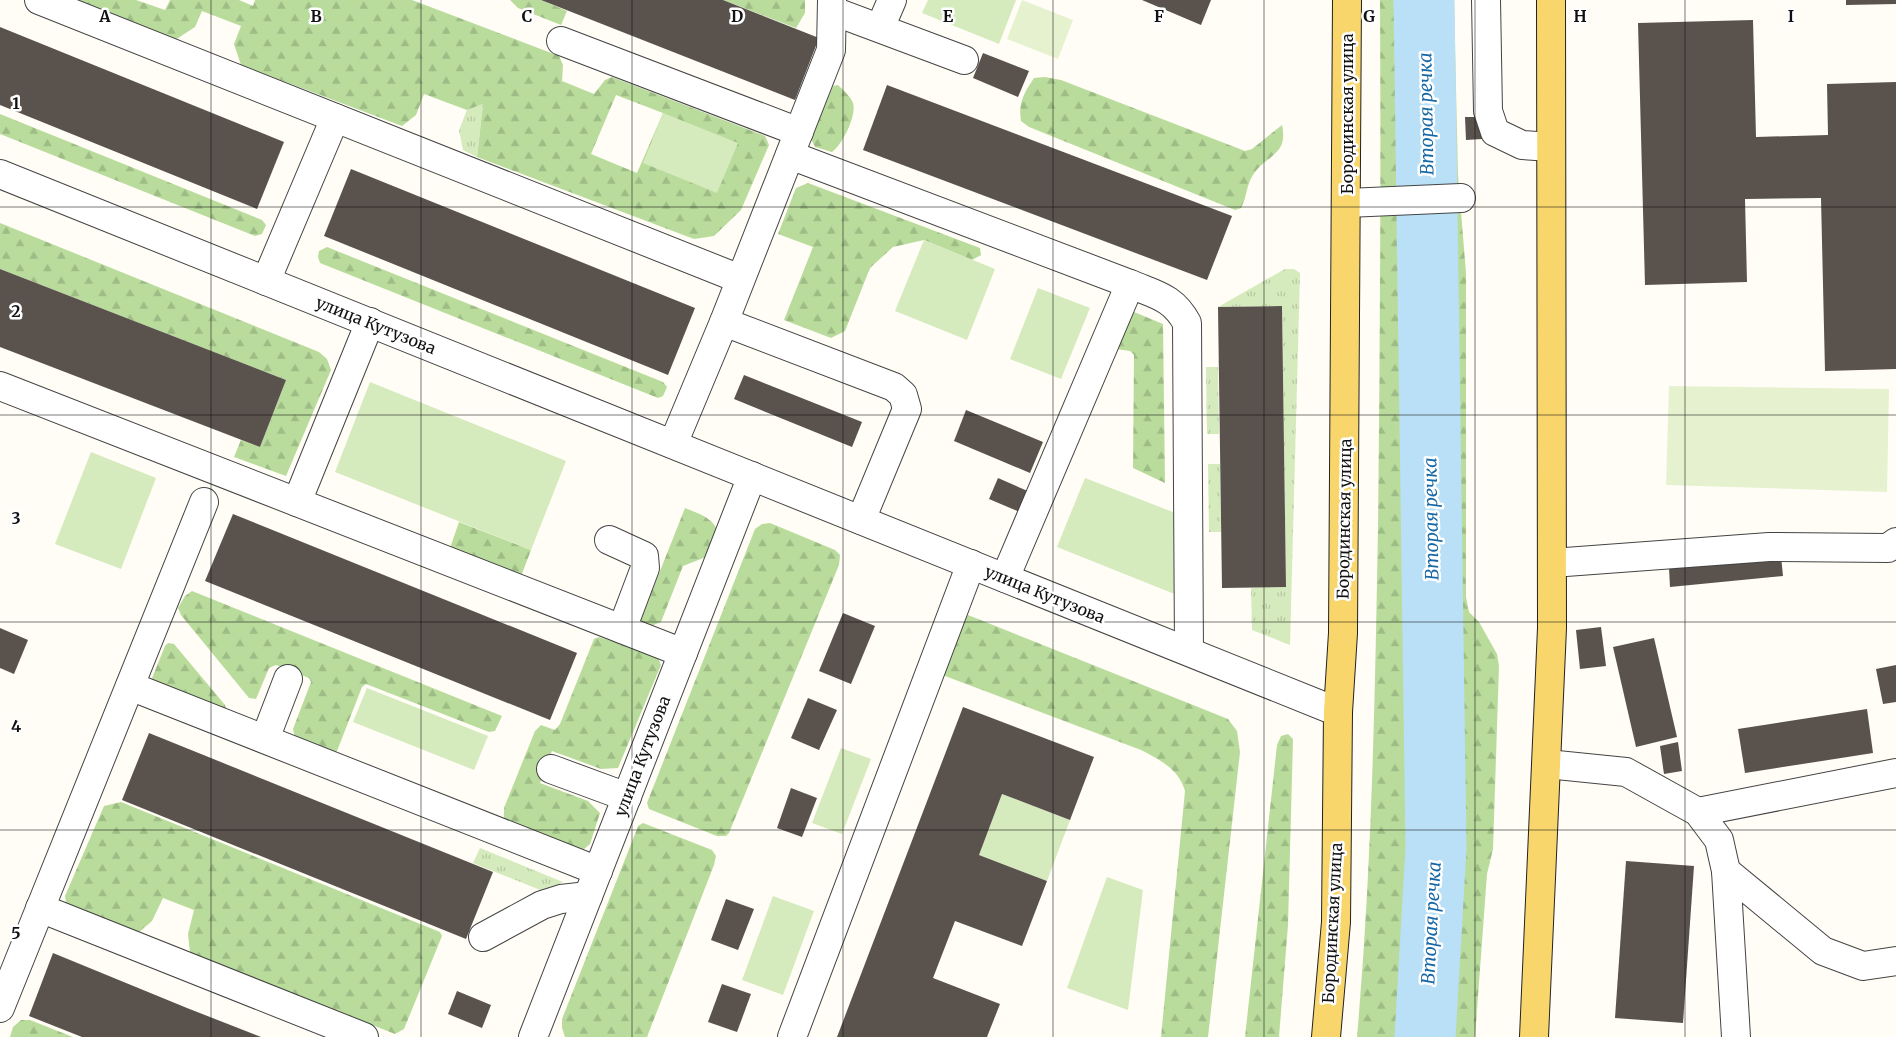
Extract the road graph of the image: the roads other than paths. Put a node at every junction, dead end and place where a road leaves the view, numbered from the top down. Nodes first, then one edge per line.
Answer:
1 (38, 0) edge
2 (892, 0) edge
3 (1347, 0) edge
4 (1486, 0) edge
5 (1551, 0) edge
6 (832, 5) edge
7 (880, 28) junction
8 (561, 41) dead end
9 (964, 60) dead end
10 (335, 118) junction
11 (794, 144) junction
12 (1551, 147) junction
13 (0, 174) edge
14 (1461, 198) dead end
15 (1347, 203) junction
16 (740, 279) junction
17 (266, 281) junction
18 (1130, 284) junction
19 (370, 322) junction
20 (724, 322) junction
21 (0, 386) edge
22 (673, 444) junction
23 (752, 476) junction
24 (204, 502) dead end
25 (297, 502) junction
26 (861, 520) junction
27 (609, 540) dead end
28 (1893, 546) edge
29 (1552, 563) junction
30 (971, 564) junction
31 (1005, 578) junction
32 (622, 629) junction
33 (1188, 651) junction
34 (683, 653) junction
35 (288, 679) dead end
36 (130, 686) junction
37 (1338, 712) junction
38 (265, 739) junction
39 (1547, 764) junction
40 (551, 769) dead end
41 (1896, 773) edge
42 (626, 796) junction
43 (1698, 812) junction
44 (1726, 871) junction
45 (593, 883) junction
46 (40, 908) junction
47 (483, 937) dead end
48 (1896, 961) edge
49 (0, 1008) edge
50 (364, 1037) edge
51 (533, 1037) edge
52 (792, 1037) edge
53 (1326, 1037) edge
54 (1534, 1037) edge
55 (1736, 1037) edge

1 - 10 street
2 - 7 street
3 - 15 main road, Бородинская улица
4 - 12 street
5 - 12 main road
6 - 7 street
6 - 11 street
7 - 9 street
8 - 11 street
10 - 16 street
10 - 17 street
11 - 16 street
11 - 18 street
12 - 29 main road
13 - 17 street, улица Кутузова
14 - 15 street
15 - 37 main road, Бородинская улица
16 - 20 street
17 - 19 street, улица Кутузова
18 - 31 street
18 - 33 street
19 - 22 street, улица Кутузова
19 - 25 street
20 - 22 street
20 - 26 street
21 - 25 street
22 - 23 street, улица Кутузова
23 - 26 street, улица Кутузова
23 - 34 street, улица Кутузова
24 - 36 street
25 - 32 street
26 - 30 street, улица Кутузова
27 - 32 street
28 - 29 street
29 - 39 main road
30 - 31 street, улица Кутузова
30 - 52 street
31 - 33 street, улица Кутузова
32 - 34 street
33 - 37 street, улица Кутузова
34 - 42 street, улица Кутузова
35 - 38 street
36 - 38 street
36 - 46 street
37 - 53 main road, Бородинская улица
38 - 45 street
39 - 43 street
39 - 54 main road
40 - 42 street
41 - 43 street
42 - 45 street, улица Кутузова
43 - 44 street
44 - 48 street
44 - 55 street
45 - 47 street
45 - 51 street, улица Кутузова
46 - 49 street
46 - 50 street

